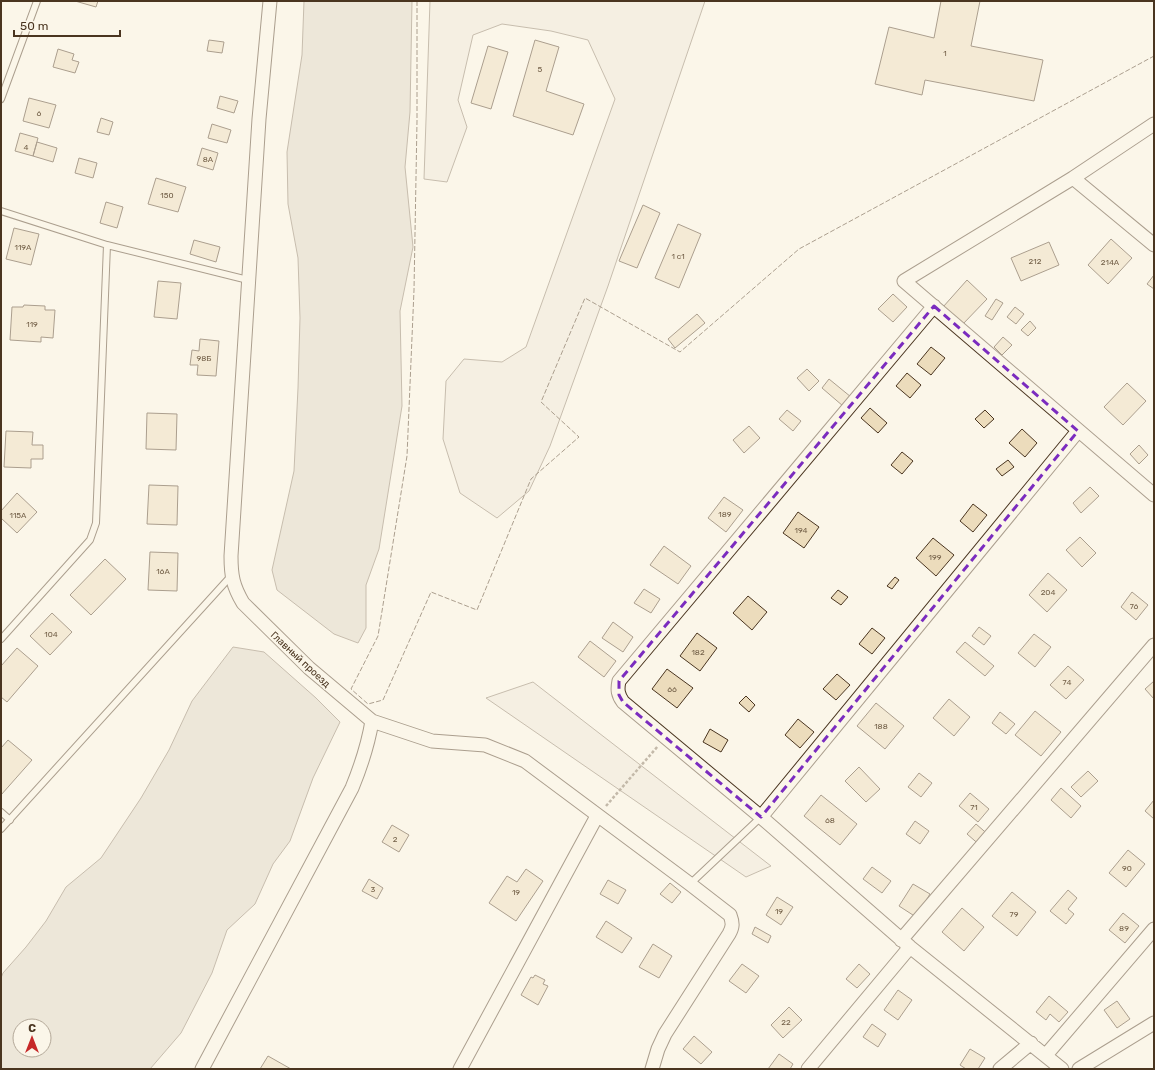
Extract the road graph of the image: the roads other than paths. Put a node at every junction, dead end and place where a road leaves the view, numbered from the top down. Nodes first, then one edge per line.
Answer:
1 (37, 1) edge
2 (270, 1) edge
3 (1, 99) edge
4 (1154, 124) edge
5 (1074, 178) junction
6 (1, 211) edge
7 (107, 245) junction
8 (1154, 245) edge
9 (248, 280) junction
10 (934, 306) junction
11 (1078, 431) junction
12 (1154, 495) edge
13 (231, 576) junction
14 (1, 639) edge
15 (1154, 645) edge
16 (372, 722) junction
17 (1, 812) edge
18 (597, 816) junction
19 (761, 817) junction
20 (10, 820) junction
21 (1, 829) edge
22 (690, 884) junction
23 (1154, 929) edge
24 (906, 943) junction
25 (1154, 1023) edge
26 (1030, 1043) junction
27 (1046, 1055) junction
28 (202, 1069) edge
29 (460, 1069) edge
30 (652, 1069) edge
31 (808, 1069) edge
32 (1000, 1069) edge
33 (1062, 1069) edge
34 (1079, 1069) edge

1 - 3 lane
2 - 9 street
4 - 5 street
5 - 8 street
5 - 10 street
6 - 7 lane
7 - 9 lane
7 - 14 lane
9 - 13 street
10 - 11 street
10 - 19 street
11 - 12 street
11 - 19 street
13 - 16 street, Главный проезд
13 - 20 lane
15 - 24 street
16 - 18 street
16 - 28 street
17 - 20 lane
18 - 22 street
18 - 29 street
19 - 22 lane
19 - 24 street
20 - 21 lane
22 - 30 street
23 - 27 street
24 - 26 street
24 - 31 street
25 - 34 street
26 - 27 street
26 - 32 street
27 - 33 street

